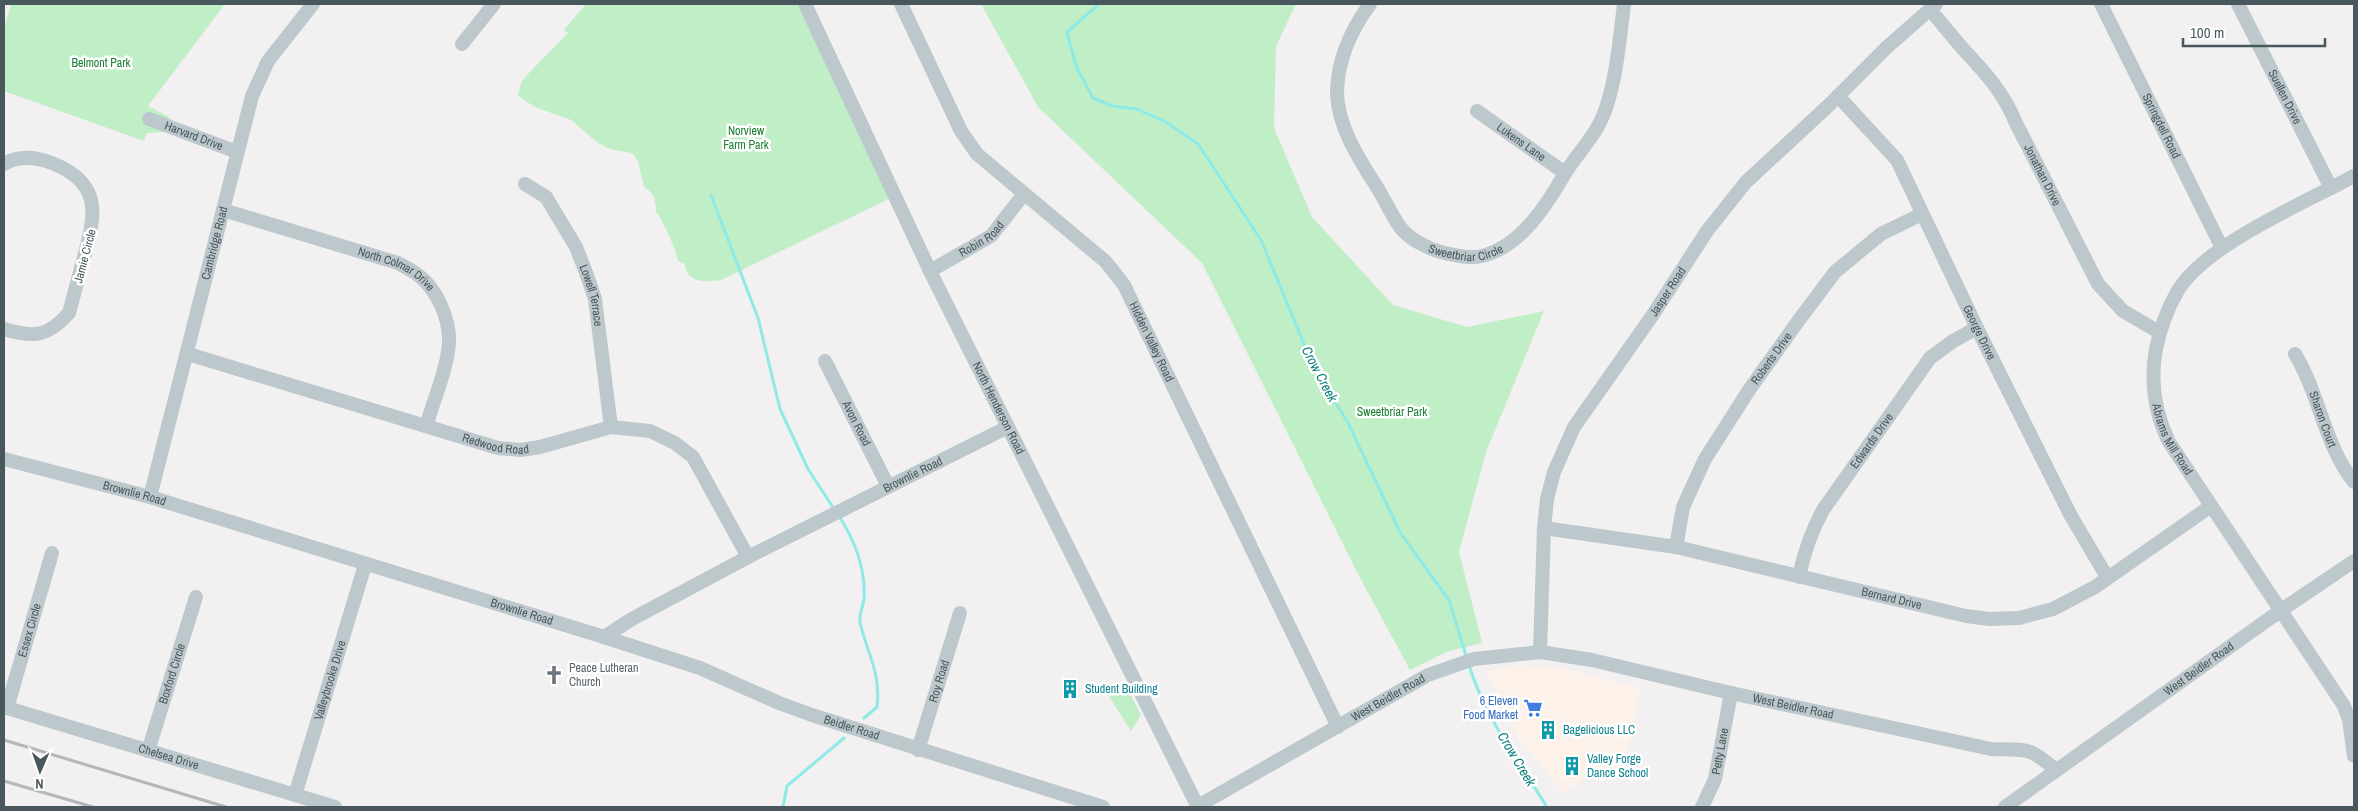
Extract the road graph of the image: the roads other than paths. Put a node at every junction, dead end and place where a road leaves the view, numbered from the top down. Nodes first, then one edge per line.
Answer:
1 (313, 4) edge
2 (494, 4) edge
3 (804, 4) edge
4 (901, 4) edge
5 (1370, 4) edge
6 (1624, 4) edge
7 (2101, 4) edge
8 (2238, 4) edge
9 (1933, 7) edge
10 (462, 44) dead end
11 (1838, 96) junction
12 (1477, 111) dead end
13 (150, 118) dead end
14 (236, 152) junction
15 (4, 164) edge
16 (1565, 173) junction
17 (2354, 176) edge
18 (525, 184) dead end
19 (2331, 188) junction
20 (1024, 194) junction
21 (223, 210) junction
22 (1922, 214) junction
23 (2222, 248) junction
24 (930, 271) junction
25 (1977, 328) junction
26 (4, 329) edge
27 (2159, 332) junction
28 (188, 354) junction
29 (2295, 354) dead end
30 (825, 361) dead end
31 (427, 424) junction
32 (611, 427) junction
33 (1008, 427) junction
34 (4, 458) edge
35 (2354, 482) edge
36 (888, 486) junction
37 (150, 497) junction
38 (2211, 506) junction
39 (1544, 528) junction
40 (1676, 547) junction
41 (52, 552) dead end
42 (748, 557) junction
43 (2354, 561) edge
44 (365, 565) junction
45 (1799, 577) junction
46 (2107, 577) junction
47 (196, 597) dead end
48 (2280, 611) junction
49 (960, 613) dead end
50 (604, 637) junction
51 (1540, 652) junction
52 (1731, 694) junction
53 (5, 708) edge
54 (1338, 727) junction
55 (918, 750) junction
56 (148, 751) junction
57 (2354, 756) edge
58 (2056, 770) junction
59 (295, 795) junction
60 (335, 807) edge
61 (1103, 807) edge
62 (1197, 807) edge
63 (1702, 807) edge
64 (2005, 807) edge

1 - 14 street, Cambridge Road
2 - 10 street
3 - 24 street, North Henderson Road
4 - 20 street, Hidden Valley Road
5 - 16 street, Sweetbriar Circle
6 - 16 street, Sweetbriar Circle
7 - 23 street, Springdell Road
8 - 19 street, Suellen Drive
9 - 11 street, Jasper Road
9 - 27 street, Jonathan Drive
11 - 22 street, George Drive
11 - 39 street, Jasper Road
12 - 16 street, Lukens Lane
13 - 14 street, Harvard Drive
14 - 21 street, Cambridge Road
15 - 26 street, Jamie Circle
17 - 19 street, Abrams Mill Road
18 - 32 street, Lowell Terrace
19 - 23 street, Abrams Mill Road
20 - 24 street, Robin Road
20 - 54 street, Hidden Valley Road
21 - 28 street, Cambridge Road
21 - 31 street, North Colmar Drive
22 - 25 street, George Drive
22 - 40 street, Roberts Drive
23 - 27 street, Abrams Mill Road
24 - 33 street, North Henderson Road
25 - 45 street, Edwards Drive
25 - 46 street, George Drive
27 - 38 street, Abrams Mill Road
28 - 31 street, Redwood Road
28 - 37 street, Cambridge Road
29 - 35 street, Sharon Court
30 - 36 street, Avon Road
31 - 32 street, Redwood Road
32 - 42 street, Redwood Road
33 - 36 street, Brownlie Road
33 - 62 street, North Henderson Road
34 - 37 street, Brownlie Road
36 - 42 street, Brownlie Road
37 - 44 street, Brownlie Road
38 - 46 street, Bernard Drive
38 - 48 street, Abrams Mill Road
39 - 40 street, Bernard Drive
39 - 51 street, Jasper Road
40 - 45 street, Bernard Drive
41 - 53 street, Essex Circle
42 - 50 street, Brownlie Road
43 - 48 street, West Beidler Road
44 - 50 street, Brownlie Road
44 - 59 street, Valleybrooke Drive
45 - 46 street, Bernard Drive
47 - 56 street, Boxford Circle
48 - 57 street, Abrams Mill Road
48 - 58 street, West Beidler Road
49 - 55 street, Roy Road
50 - 55 street, Beidler Road
51 - 52 street, West Beidler Road
51 - 54 street, West Beidler Road
52 - 58 street, West Beidler Road
52 - 63 street, Petty Lane
53 - 56 street, Chelsea Drive
54 - 62 street, West Beidler Road
55 - 61 street, Beidler Road
56 - 59 street, Chelsea Drive
58 - 64 street
59 - 60 street, Chelsea Drive

